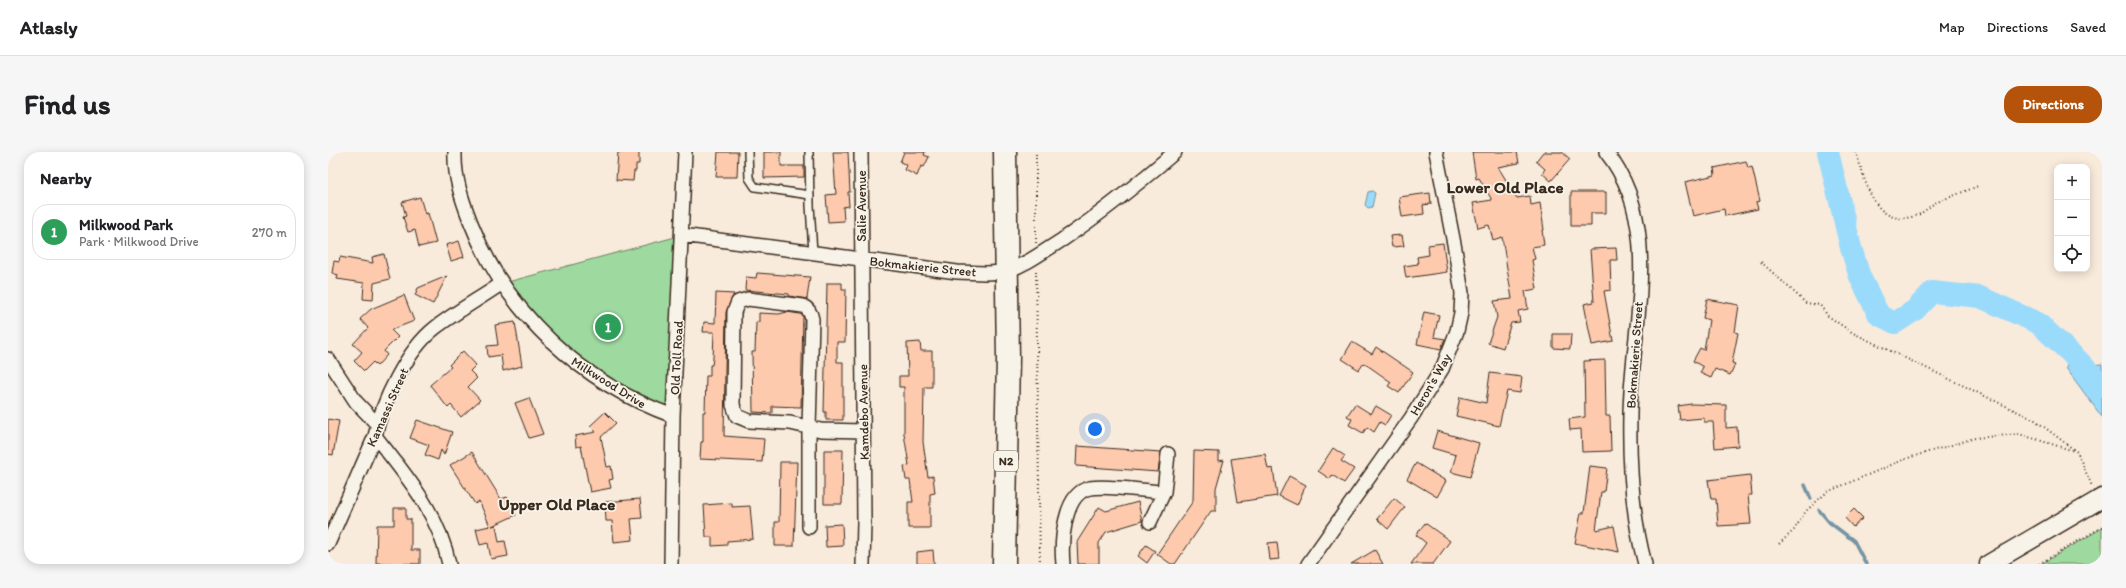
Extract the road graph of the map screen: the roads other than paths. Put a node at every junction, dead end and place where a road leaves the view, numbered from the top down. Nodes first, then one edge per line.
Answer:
1 (455, 152) edge
2 (685, 152) edge
3 (748, 152) edge
4 (810, 152) edge
5 (861, 152) edge
6 (1005, 152) edge
7 (1175, 152) edge
8 (1436, 152) edge
9 (1606, 152) edge
10 (810, 195) junction
11 (682, 235) junction
12 (813, 253) junction
13 (862, 260) junction
14 (1005, 271) junction
15 (501, 284) junction
16 (328, 359) edge
17 (673, 416) junction
18 (809, 428) junction
19 (376, 430) junction
20 (863, 431) junction
21 (1168, 454) dead end
22 (1164, 492) junction
23 (2100, 499) edge
24 (1150, 522) dead end
25 (809, 527) dead end
26 (328, 544) edge
27 (449, 564) edge
28 (671, 564) edge
29 (863, 564) edge
30 (1004, 564) edge
31 (1063, 564) edge
32 (1308, 564) edge
33 (1645, 564) edge
34 (1989, 564) edge

1 - 15 street, Milkwood Drive
2 - 11 street, Old Toll Road
3 - 10 lane
4 - 10 lane
5 - 13 street, Salie Avenue
6 - 14 highway, N2
7 - 14 street, Bokmakierie Street
8 - 32 street, Heron's Way
9 - 33 street, Bokmakierie Street
10 - 12 lane
11 - 12 street, Bokmakierie Street
11 - 17 street, Old Toll Road
12 - 13 street, Bokmakierie Street
13 - 14 street, Bokmakierie Street
13 - 20 street, Kamdebo Avenue
14 - 30 highway, N2
15 - 17 street, Milkwood Drive
15 - 19 street, Kamassi Street
16 - 19 street
17 - 28 street, Old Toll Road
18 - 18 street
18 - 20 street
18 - 25 street
19 - 26 street, Kamassi Street
19 - 27 street
20 - 29 street, Kamdebo Avenue
21 - 22 street
22 - 24 street
22 - 31 street
23 - 34 street

